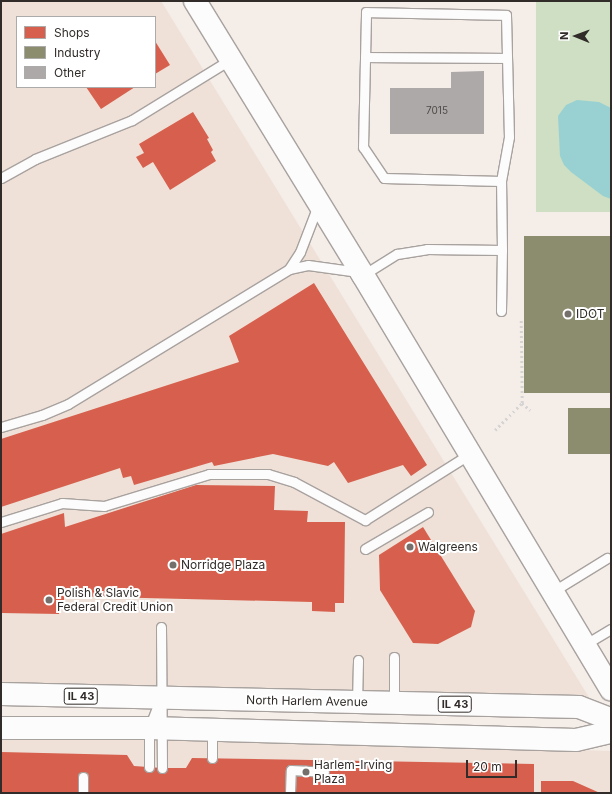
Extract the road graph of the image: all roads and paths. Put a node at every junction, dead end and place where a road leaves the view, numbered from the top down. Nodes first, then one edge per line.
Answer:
1 (195, 1) edge
2 (365, 57) junction
3 (507, 58) junction
4 (231, 59) junction
5 (1, 178) edge
6 (501, 181) junction
7 (318, 202) junction
8 (502, 250) junction
9 (289, 269) junction
10 (362, 274) junction
11 (501, 312) dead end
12 (520, 318) dead end
13 (522, 403) junction
14 (530, 410) dead end
15 (1, 427) edge
16 (495, 430) dead end
17 (470, 454) junction
18 (428, 512) dead end
19 (1, 522) edge
20 (365, 549) dead end
21 (607, 558) dead end
22 (552, 592) junction
23 (161, 627) dead end
24 (611, 629) edge
25 (584, 645) junction
26 (394, 656) dead end
27 (358, 660) dead end
28 (611, 690) edge
29 (1, 694) edge
30 (161, 697) junction
31 (357, 702) junction
32 (394, 703) junction
33 (611, 719) edge
34 (1, 728) edge
35 (156, 728) junction
36 (212, 730) junction
37 (611, 732) edge
38 (212, 758) dead end
39 (149, 767) dead end
40 (162, 768) dead end
41 (324, 772) dead end
42 (83, 777) dead end
43 (83, 793) edge
44 (290, 793) edge

1 - 4 main road
2 - 3 lane
2 - 3 lane
2 - 6 lane
3 - 6 lane
4 - 5 lane
4 - 7 main road
6 - 8 lane
7 - 9 lane
7 - 10 main road
8 - 10 lane
8 - 11 lane
9 - 10 lane
9 - 15 lane
10 - 17 main road
12 - 13 path
13 - 14 path
13 - 16 path
17 - 19 lane
17 - 22 main road
18 - 20 lane
21 - 22 lane
22 - 25 main road
23 - 30 lane
24 - 25 lane
25 - 28 main road
26 - 32 lane
27 - 31 lane
29 - 30 main road, North Harlem Avenue / IL 43
30 - 31 main road, North Harlem Avenue / IL 43
30 - 35 lane
31 - 32 main road, North Harlem Avenue / IL 43
32 - 33 main road, North Harlem Avenue / IL 43
34 - 35 main road
35 - 36 main road
35 - 39 lane
35 - 40 lane
36 - 37 main road
36 - 38 lane
41 - 44 lane
42 - 43 lane

